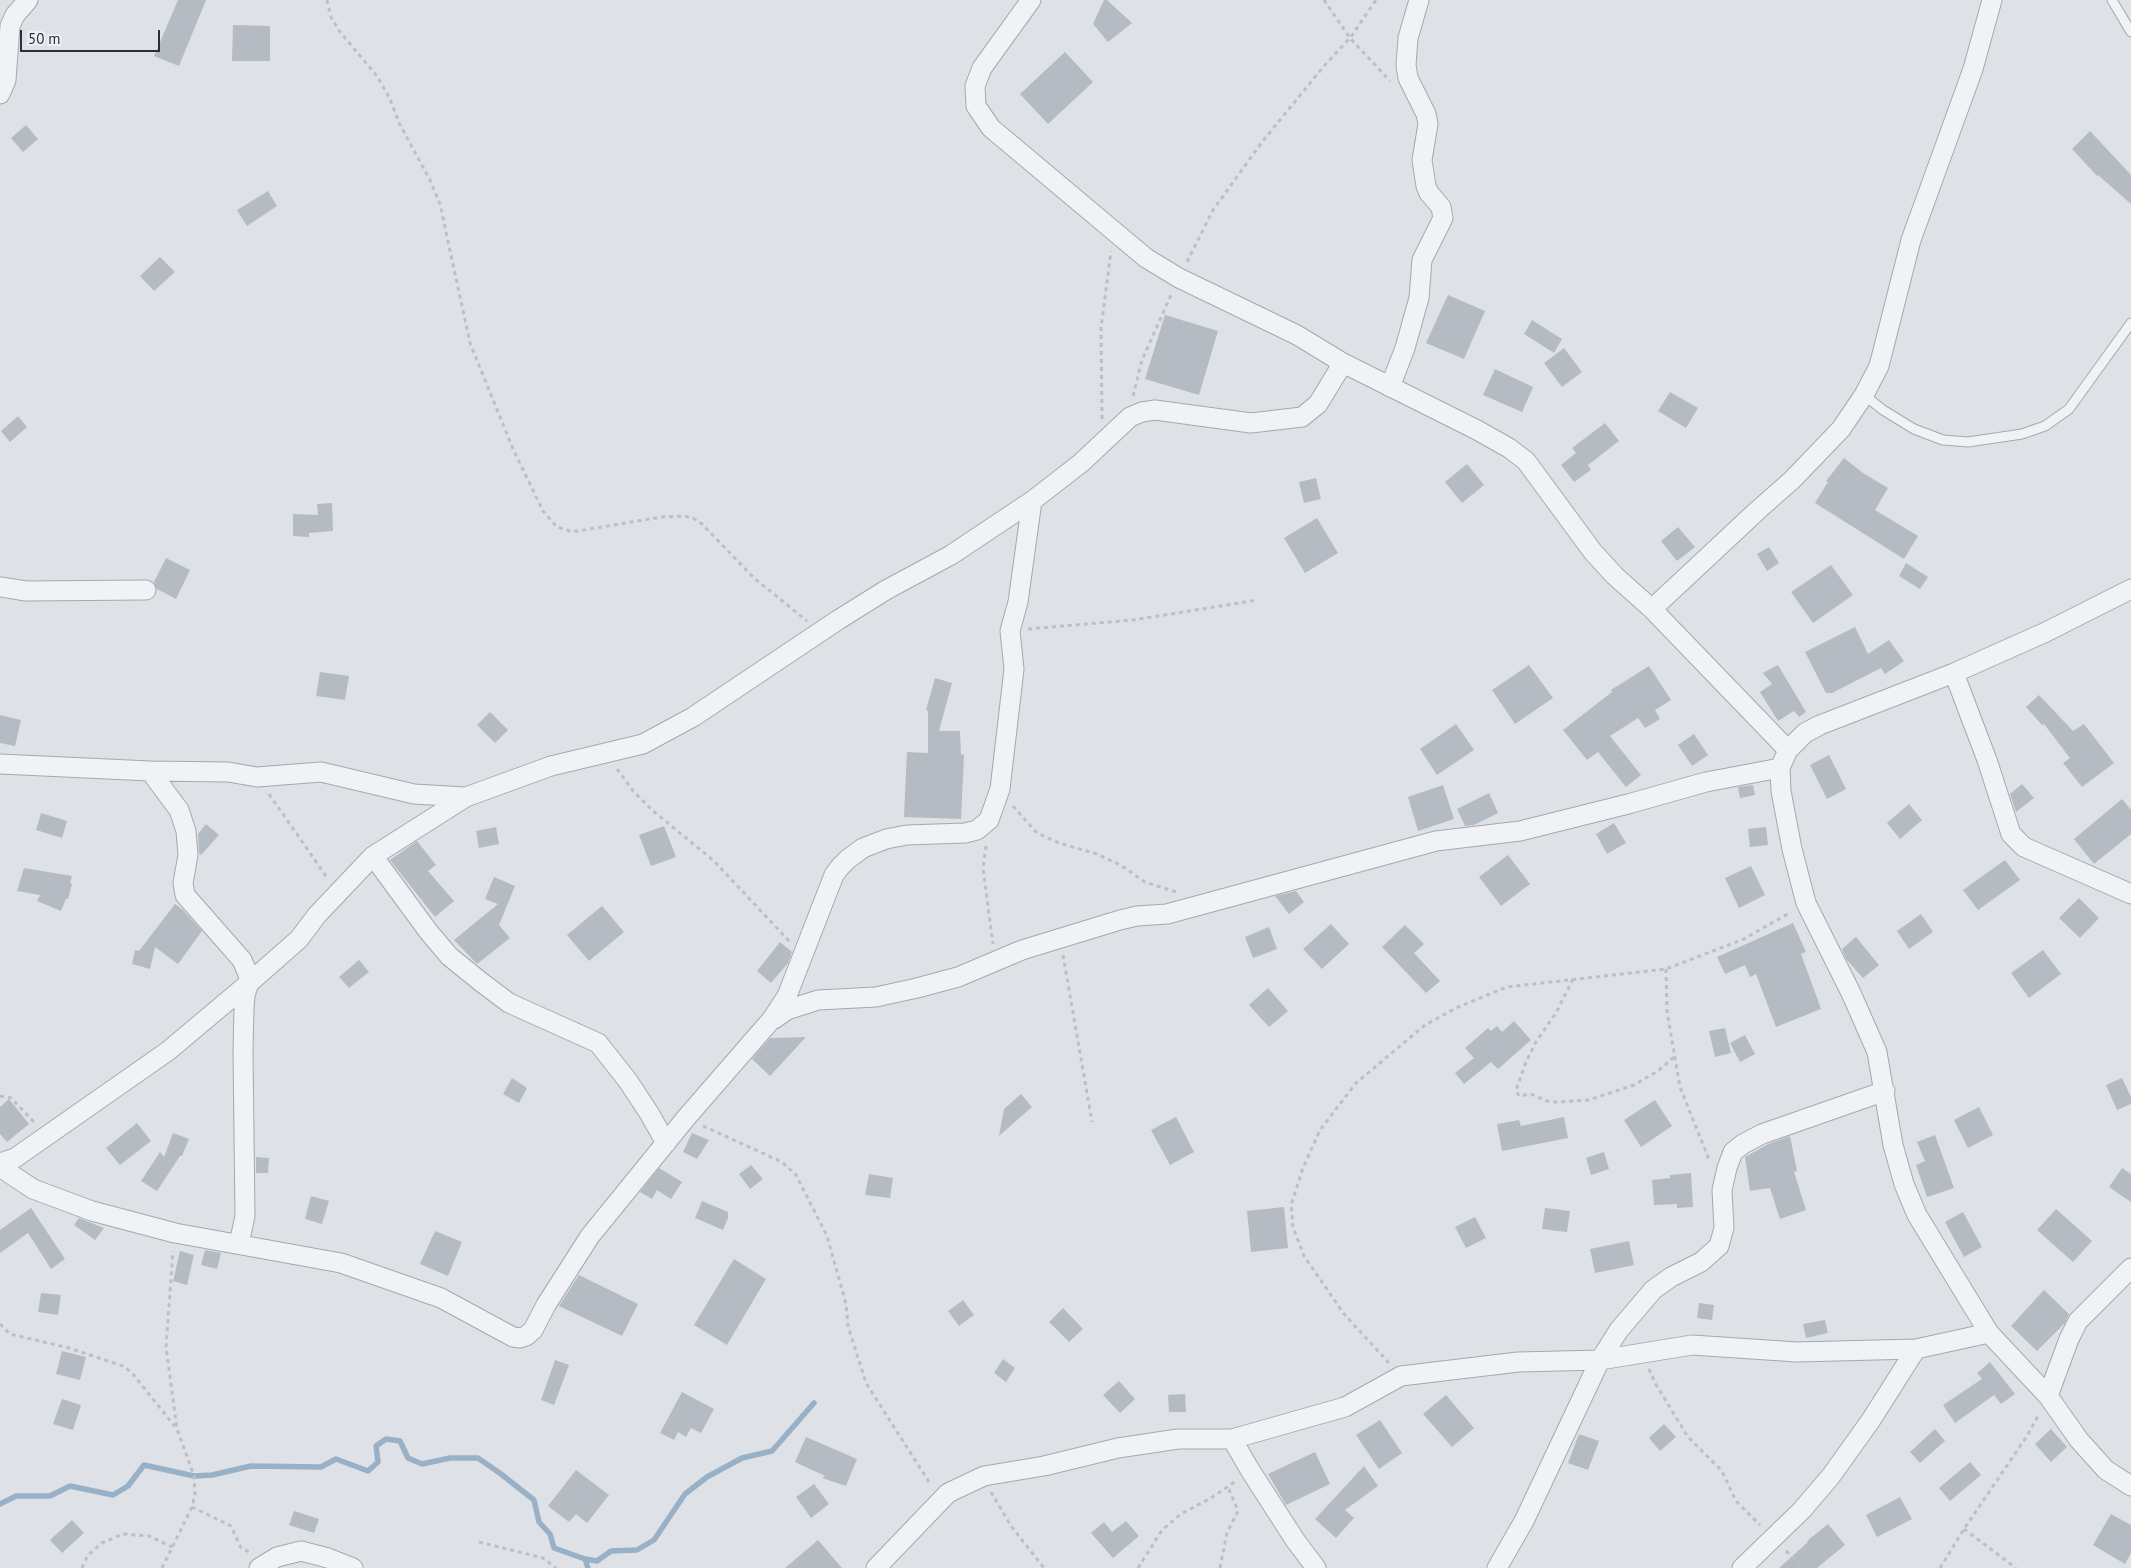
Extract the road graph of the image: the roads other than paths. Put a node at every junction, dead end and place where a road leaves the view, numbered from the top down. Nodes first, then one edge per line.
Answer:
1 (28, 0) edge
2 (1031, 0) edge
3 (1419, 0) edge
4 (1992, 0) edge
5 (2112, 0) edge
6 (2131, 32) edge
7 (0, 94) edge
8 (2131, 323) edge
9 (1343, 364) junction
10 (1390, 386) junction
11 (1864, 395) junction
12 (1032, 501) junction
13 (0, 587) edge
14 (2131, 589) edge
15 (146, 590) dead end
16 (1652, 608) junction
17 (1954, 673) junction
18 (1788, 750) junction
19 (0, 764) edge
20 (1780, 768) junction
21 (150, 771) junction
22 (466, 797) junction
23 (373, 856) junction
24 (2131, 894) edge
25 (250, 983) junction
26 (772, 1019) junction
27 (1885, 1091) junction
28 (666, 1143) junction
29 (0, 1163) edge
30 (0, 1167) edge
31 (239, 1244) junction
32 (2131, 1268) edge
33 (1989, 1333) junction
34 (1916, 1349) junction
35 (1600, 1360) junction
36 (2048, 1396) junction
37 (1232, 1439) junction
38 (2131, 1486) edge
39 (259, 1568) edge
40 (353, 1568) edge
41 (876, 1568) edge
42 (1316, 1568) edge
43 (1497, 1568) edge
44 (1742, 1568) edge

1 - 7 street
2 - 9 street
3 - 10 street
4 - 11 street
5 - 6 lane
8 - 11 lane
9 - 10 street
9 - 12 street
10 - 16 street
11 - 16 street
12 - 22 street
12 - 26 street
13 - 15 street
14 - 17 street
16 - 18 street
17 - 18 street
17 - 24 street
18 - 20 street
19 - 21 street
20 - 26 street
20 - 27 street
21 - 22 street
21 - 25 street
22 - 23 street
23 - 25 street
23 - 28 street
25 - 29 street
25 - 31 street
26 - 28 street
27 - 33 street
27 - 35 street
28 - 31 street
30 - 31 street
32 - 36 street
33 - 34 street
33 - 36 street
34 - 35 street
34 - 44 street
35 - 37 street
35 - 43 street
36 - 38 street
37 - 41 street
37 - 42 street
39 - 40 street

